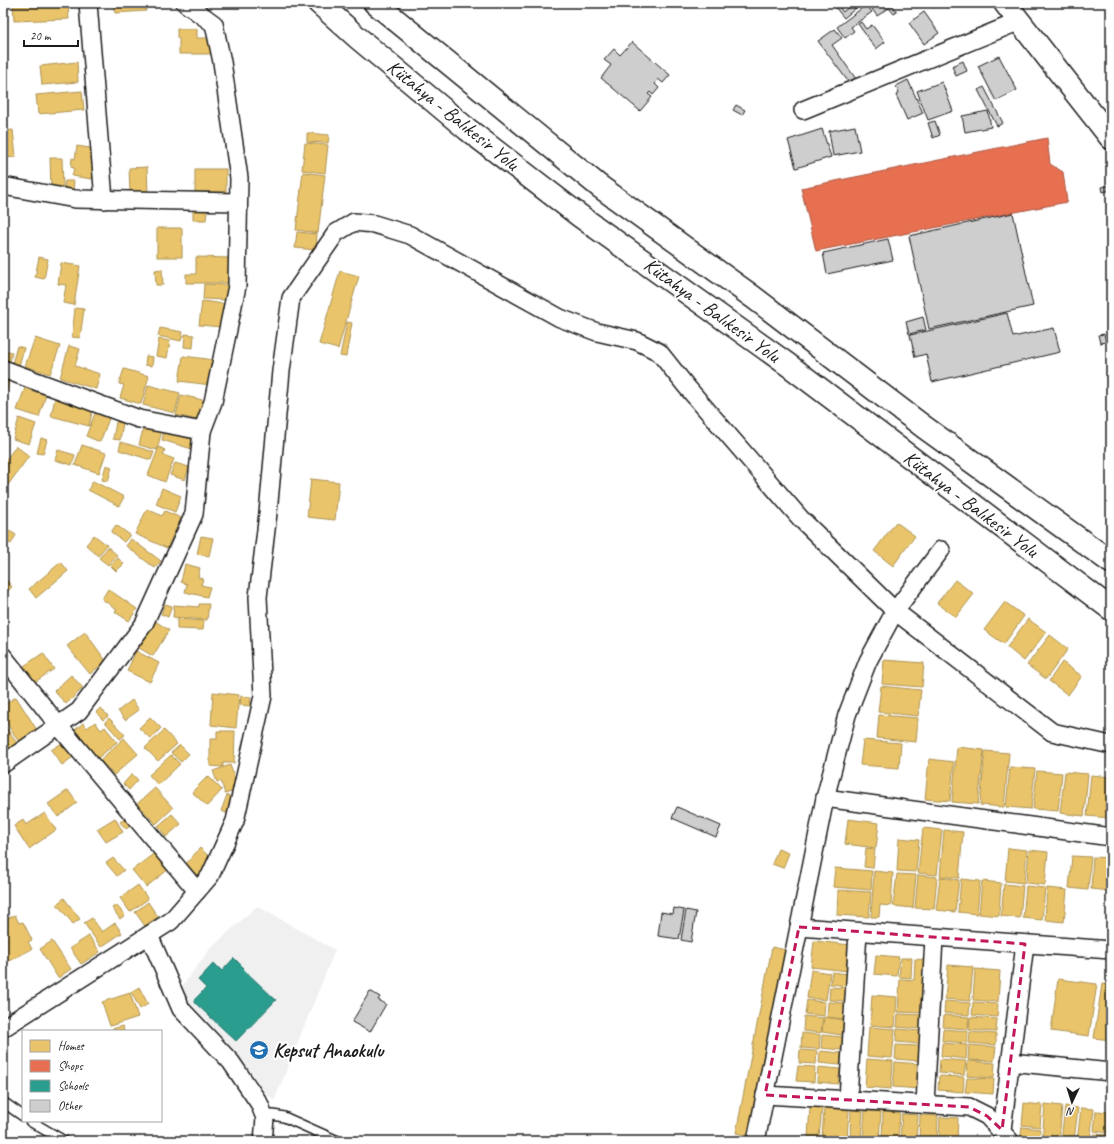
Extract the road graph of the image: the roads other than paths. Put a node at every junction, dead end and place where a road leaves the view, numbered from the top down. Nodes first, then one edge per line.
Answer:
1 (88, 3) edge
2 (185, 3) edge
3 (319, 3) edge
4 (375, 3) edge
5 (1005, 3) edge
6 (1020, 21) junction
7 (803, 110) dead end
8 (1111, 138) edge
9 (3, 186) edge
10 (104, 200) junction
11 (238, 202) junction
12 (3, 369) edge
13 (202, 430) junction
14 (941, 550) dead end
15 (1111, 562) edge
16 (1111, 609) edge
17 (896, 611) junction
18 (3, 656) edge
19 (58, 725) junction
20 (1111, 744) edge
21 (3, 764) edge
22 (825, 798) junction
23 (1111, 837) edge
24 (197, 890) junction
25 (799, 928) junction
26 (858, 932) junction
27 (149, 935) junction
28 (934, 938) junction
29 (1025, 944) junction
30 (1111, 950) edge
31 (4, 1025) edge
32 (1010, 1062) junction
33 (1111, 1072) edge
34 (765, 1095) junction
35 (848, 1099) junction
36 (3, 1102) edge
37 (925, 1104) junction
38 (22, 1115) edge
39 (265, 1118) junction
40 (32, 1122) edge
41 (1006, 1136) edge
42 (64, 1141) edge
43 (263, 1141) edge
44 (338, 1141) edge
45 (756, 1141) edge

1 - 10 street
2 - 11 street
3 - 16 main road, Kütahya - Balıkesir Yolu
4 - 15 main road, Kütahya - Balıkesir Yolu
5 - 6 main road
6 - 7 street
6 - 8 main road
9 - 10 street
10 - 11 street
11 - 13 street
12 - 13 street
13 - 19 street
14 - 17 street
17 - 20 street
17 - 22 street
17 - 24 street
18 - 19 street
19 - 21 street
19 - 24 street
22 - 23 street
22 - 25 street
24 - 27 street
25 - 26 street
25 - 34 street
26 - 28 street
26 - 35 street
27 - 31 street
27 - 39 street
28 - 29 street
28 - 37 street
29 - 30 street
29 - 32 street
32 - 33 street
32 - 41 street
34 - 35 street
34 - 45 street
35 - 37 street
36 - 38 lane
37 - 41 street
39 - 43 street
39 - 44 lane
40 - 42 lane

